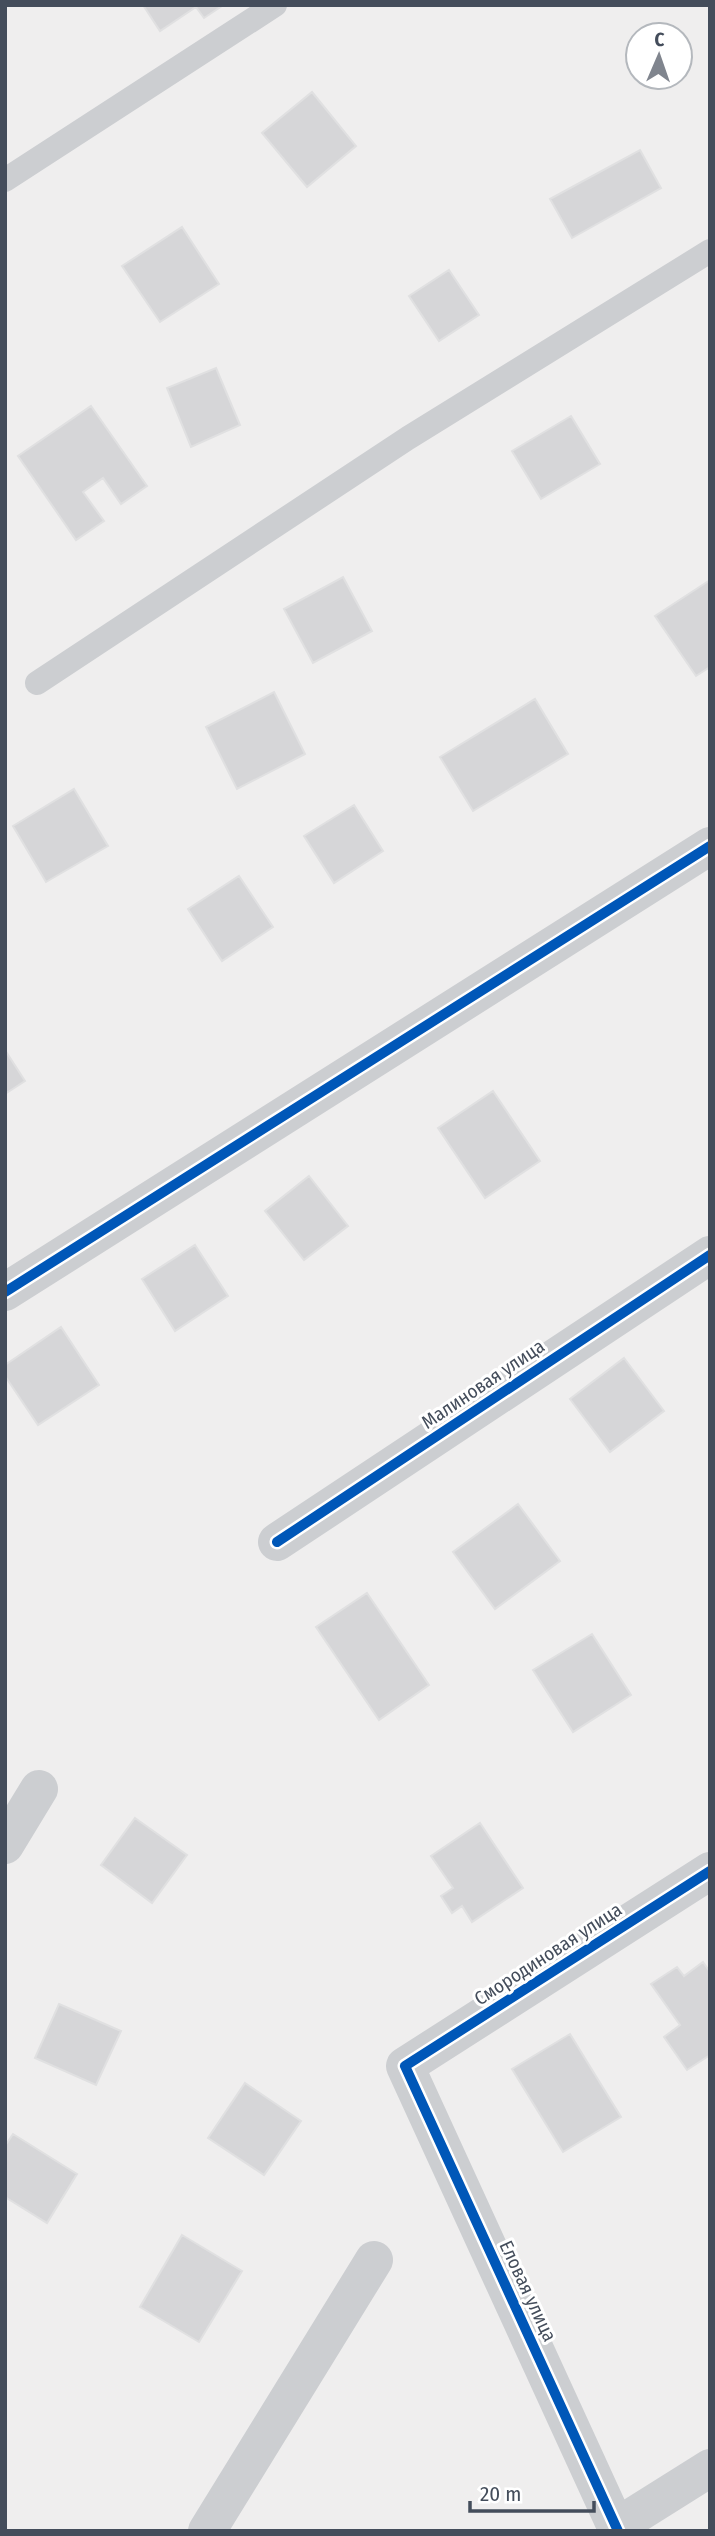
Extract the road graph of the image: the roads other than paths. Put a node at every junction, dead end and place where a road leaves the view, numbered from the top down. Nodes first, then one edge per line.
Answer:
1 (275, 5) edge
2 (5, 180) edge
3 (710, 251) edge
4 (37, 682) dead end
5 (710, 846) edge
6 (710, 1255) edge
7 (5, 1292) edge
8 (276, 1542) dead end
9 (39, 1789) dead end
10 (5, 1846) edge
11 (710, 1871) edge
12 (405, 2066) joint
13 (374, 2260) dead end
14 (710, 2468) edge
15 (617, 2529) edge
16 (207, 2531) edge

1 - 2 lane
3 - 4 lane
5 - 7 street
6 - 8 street, Малиновая улица
9 - 10 street
11 - 12 street, Смородиновая улица
12 - 15 street, Еловая улица
13 - 16 street
14 - 15 street

